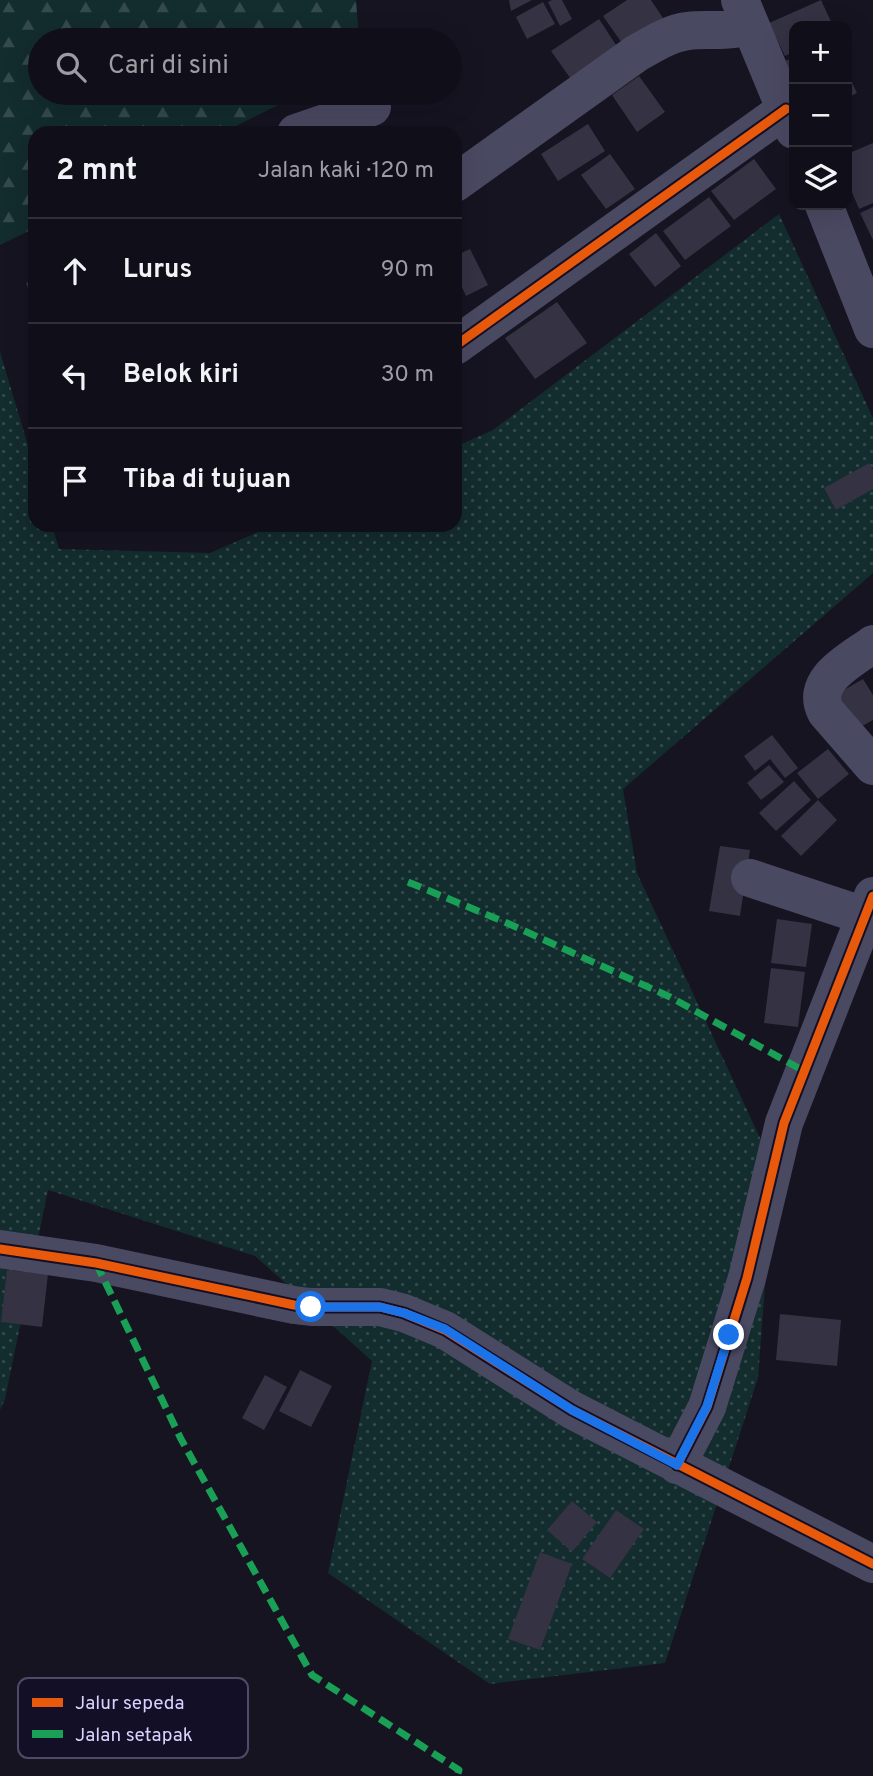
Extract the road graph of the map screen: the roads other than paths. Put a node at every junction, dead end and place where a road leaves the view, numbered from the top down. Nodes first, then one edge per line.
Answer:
1 (745, 12) edge
2 (372, 107) dead end
3 (789, 117) edge
4 (789, 120) edge
5 (316, 126) edge
6 (462, 178) edge
7 (826, 210) edge
8 (873, 330) edge
9 (462, 341) edge
10 (873, 644) edge
11 (873, 766) edge
12 (750, 878) dead end
13 (869, 906) edge
14 (0, 1249) edge
15 (677, 1465) junction
16 (873, 1564) edge

1 - 3 street
1 - 6 street
2 - 5 street
4 - 9 street
7 - 8 street
10 - 11 street
12 - 13 street
13 - 15 street
14 - 15 street
15 - 16 street

